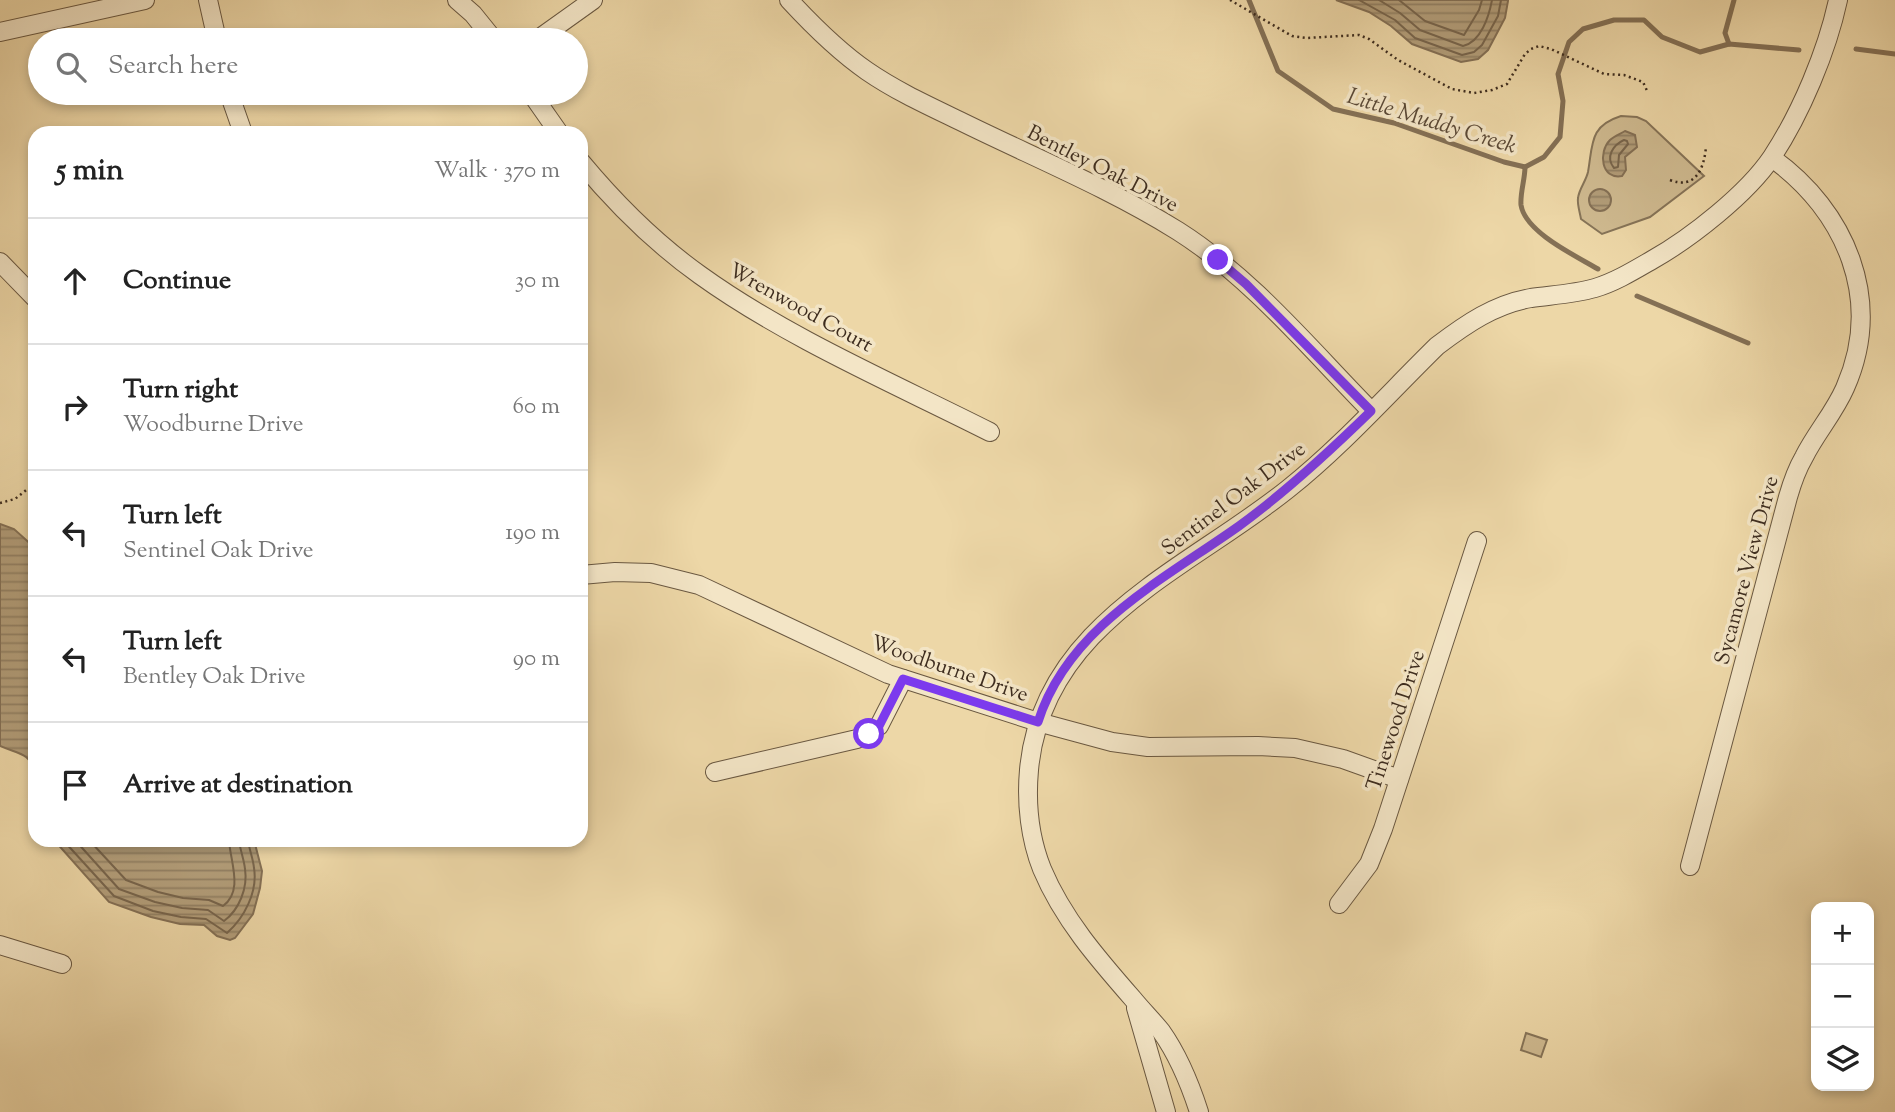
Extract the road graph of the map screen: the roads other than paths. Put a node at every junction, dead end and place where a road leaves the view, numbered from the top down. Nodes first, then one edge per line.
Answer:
1 (145, 0) edge
2 (208, 0) edge
3 (457, 0) edge
4 (593, 0) edge
5 (789, 0) edge
6 (1838, 0) edge
7 (214, 28) edge
8 (485, 28) edge
9 (554, 28) edge
10 (0, 32) edge
11 (233, 105) edge
12 (539, 105) edge
13 (241, 126) edge
14 (554, 126) edge
15 (1772, 158) junction
16 (588, 170) edge
17 (0, 262) edge
18 (28, 291) edge
19 (1371, 411) junction
20 (990, 432) dead end
21 (1478, 541) dead end
22 (588, 574) edge
23 (903, 679) junction
24 (1038, 722) junction
25 (715, 772) dead end
26 (1399, 779) junction
27 (1690, 866) dead end
28 (1339, 904) dead end
29 (0, 945) edge
30 (62, 964) dead end
31 (1134, 1002) junction
32 (1166, 1112) edge
33 (1199, 1112) edge

1 - 10 street
2 - 7 street
3 - 8 street
4 - 9 street
5 - 19 street, Bentley Oak Drive
6 - 15 street, Sentinel Oak Drive
11 - 13 street
12 - 14 street
15 - 19 street, Sentinel Oak Drive
15 - 27 street, Sycamore View Drive
16 - 20 street, Wrenwood Court
17 - 18 street
19 - 24 street, Sentinel Oak Drive
21 - 26 street, Tinewood Drive
22 - 23 street, Woodburne Drive
23 - 24 street, Woodburne Drive
23 - 25 street
24 - 26 street, Woodburne Drive
24 - 31 street, Sentinel Oak Drive
26 - 28 street, Tinewood Drive
29 - 30 street
31 - 32 street, Sentinel Oak Drive
31 - 33 street, Sentinel Oak Drive

